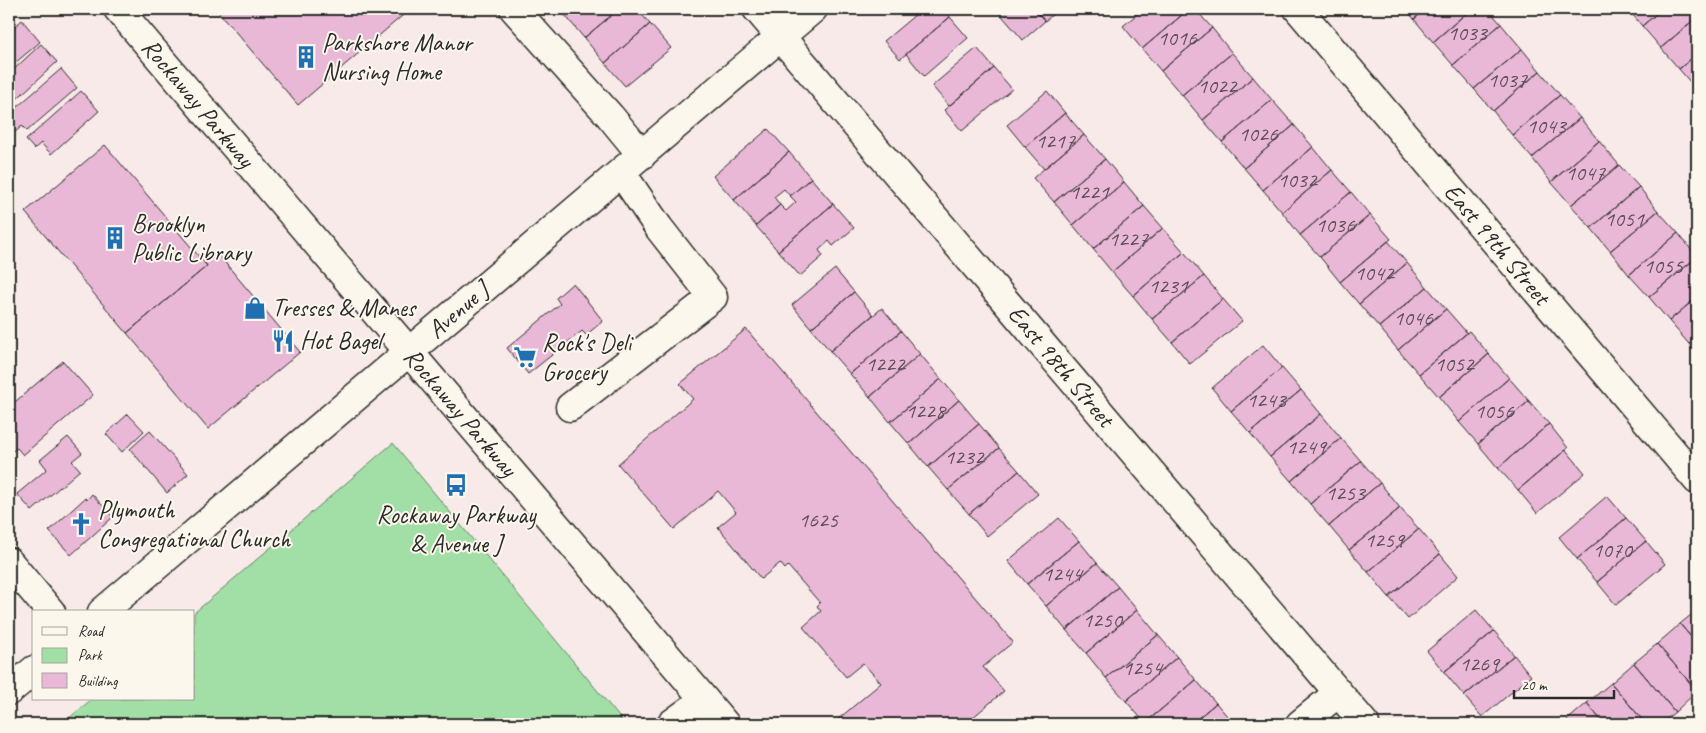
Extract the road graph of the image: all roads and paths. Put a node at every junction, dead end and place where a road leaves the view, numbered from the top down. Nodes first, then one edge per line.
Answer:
1 (118, 9) edge
2 (514, 9) edge
3 (757, 9) edge
4 (814, 9) edge
5 (1298, 9) edge
6 (781, 36) junction
7 (642, 155) junction
8 (621, 172) junction
9 (409, 352) junction
10 (570, 406) dead end
11 (1697, 480) edge
12 (9, 562) edge
13 (49, 610) edge
14 (104, 610) edge
15 (32, 672) edge
16 (9, 691) edge
17 (1338, 693) junction
18 (704, 700) junction
19 (671, 724) edge
20 (725, 724) edge
21 (1300, 724) edge
22 (1364, 724) edge

1 - 9 street, Rockaway Parkway
2 - 7 street
3 - 6 street, East 98th Street
4 - 6 street, Avenue J
5 - 11 street, East 99th Street
6 - 7 street, Avenue J
6 - 17 street, East 98th Street
7 - 8 street, Avenue J
8 - 9 street, Avenue J
8 - 10 street
9 - 14 street, Avenue J
9 - 18 street, Rockaway Parkway
12 - 13 street
15 - 16 street
17 - 21 street
17 - 22 street, East 98th Street
18 - 19 street
18 - 20 street, Rockaway Parkway

